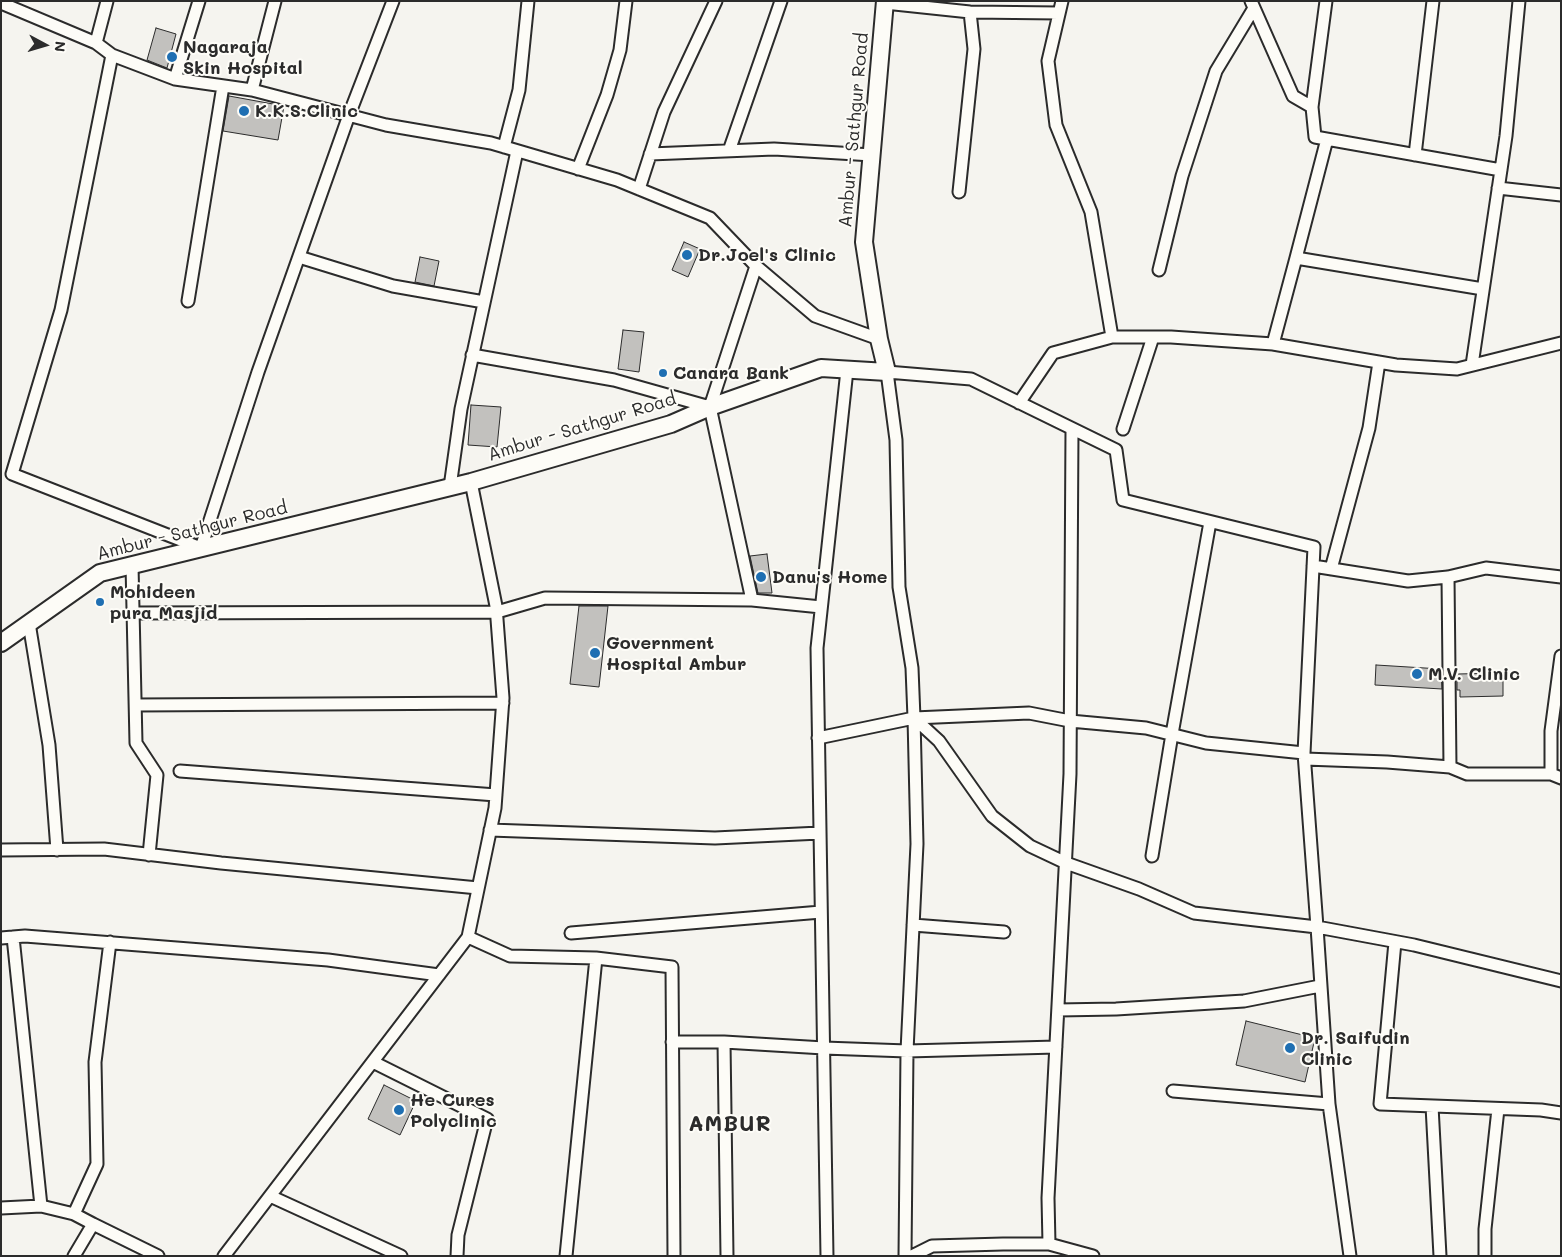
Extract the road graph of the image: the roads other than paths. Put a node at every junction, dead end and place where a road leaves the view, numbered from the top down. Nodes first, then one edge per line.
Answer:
1 (107, 1) edge
2 (199, 1) edge
3 (275, 1) edge
4 (393, 1) edge
5 (528, 1) edge
6 (626, 1) edge
7 (716, 1) edge
8 (781, 1) edge
9 (1326, 1) edge
10 (1433, 1) edge
11 (1519, 1) edge
12 (885, 2) edge
13 (1, 3) edge
14 (1253, 5) edge
15 (1061, 7) edge
16 (970, 12) junction
17 (96, 43) junction
18 (112, 55) junction
19 (175, 79) junction
20 (223, 86) junction
21 (252, 90) junction
22 (1312, 107) junction
23 (349, 115) junction
24 (1327, 139) junction
25 (504, 147) junction
26 (518, 151) junction
27 (729, 152) junction
28 (650, 154) junction
29 (872, 155) junction
30 (1415, 155) junction
31 (578, 169) junction
32 (1500, 170) junction
33 (1498, 188) junction
34 (639, 189) junction
35 (959, 192) dead end
36 (1561, 195) edge
37 (299, 257) junction
38 (1296, 258) junction
39 (756, 266) junction
40 (1159, 270) dead end
41 (1483, 289) junction
42 (188, 301) dead end
43 (484, 302) junction
44 (1112, 337) junction
45 (1154, 337) junction
46 (879, 339) junction
47 (1561, 343) edge
48 (1273, 344) junction
49 (472, 355) junction
50 (1379, 362) junction
51 (1472, 365) junction
52 (847, 370) junction
53 (887, 372) junction
54 (1020, 403) junction
55 (710, 407) junction
56 (1072, 429) junction
57 (1123, 429) dead end
58 (6, 472) edge
59 (471, 482) junction
60 (450, 487) junction
61 (1210, 522) junction
62 (201, 548) junction
63 (132, 565) junction
64 (1313, 566) junction
65 (1331, 569) junction
66 (1448, 577) junction
67 (1561, 577) edge
68 (752, 600) junction
69 (821, 607) junction
70 (497, 612) junction
71 (134, 613) junction
72 (29, 623) junction
73 (1, 643) edge
74 (1561, 656) edge
75 (503, 702) junction
76 (136, 705) junction
77 (914, 718) junction
78 (1070, 721) junction
79 (1172, 734) junction
80 (818, 738) junction
81 (1305, 756) junction
82 (1450, 767) junction
83 (180, 771) dead end
84 (1556, 776) edge
85 (496, 795) junction
86 (490, 830) junction
87 (820, 833) junction
88 (1, 850) edge
89 (56, 850) junction
90 (149, 854) junction
91 (1152, 856) dead end
92 (1066, 863) junction
93 (478, 888) junction
94 (821, 912) junction
95 (913, 924) junction
96 (1317, 927) junction
97 (1004, 932) dead end
98 (571, 933) dead end
99 (7, 937) edge
100 (468, 938) junction
101 (110, 942) junction
102 (1395, 942) junction
103 (596, 958) junction
104 (439, 975) junction
105 (1561, 981) edge
106 (1320, 986) junction
107 (1058, 1010) junction
108 (672, 1042) junction
109 (724, 1042) junction
110 (1056, 1047) junction
111 (824, 1048) junction
112 (907, 1051) junction
113 (372, 1062) junction
114 (1174, 1092) dead end
115 (1329, 1104) junction
116 (1432, 1106) junction
117 (1498, 1109) junction
118 (1561, 1113) edge
119 (270, 1196) junction
120 (41, 1206) junction
121 (1, 1208) edge
122 (74, 1214) junction
123 (93, 1224) junction
124 (1003, 1244) junction
125 (1049, 1244) junction
126 (74, 1256) edge
127 (158, 1256) edge
128 (224, 1256) edge
129 (401, 1256) edge
130 (457, 1256) edge
131 (566, 1256) edge
132 (674, 1256) edge
133 (727, 1256) edge
134 (827, 1256) edge
135 (905, 1256) edge
136 (912, 1256) edge
137 (1003, 1256) edge
138 (1093, 1256) edge
139 (1350, 1256) edge
140 (1440, 1256) edge
141 (1484, 1256) edge

1 - 17 street
2 - 19 street
3 - 21 street
4 - 23 street
5 - 25 street
6 - 31 street
7 - 28 street
8 - 27 street
9 - 22 street
10 - 30 street
11 - 32 street
12 - 16 street
12 - 29 main road, Ambur - Sathgur Road
13 - 17 street
14 - 22 street
14 - 40 street
15 - 16 street
15 - 44 street
16 - 35 street
17 - 18 street
18 - 19 street
18 - 58 street
19 - 20 street
20 - 21 street
20 - 42 street
21 - 23 street
22 - 24 street
23 - 25 street
23 - 37 street
24 - 30 street
24 - 38 street
25 - 26 street
26 - 31 street
26 - 43 street
27 - 28 street
27 - 29 street
28 - 34 street
29 - 46 main road, Ambur - Sathgur Road
30 - 32 street
31 - 34 street
32 - 33 street
33 - 36 street
33 - 41 street
34 - 39 street
37 - 43 street
37 - 62 street
38 - 41 street
38 - 48 street
39 - 46 street
39 - 55 street
41 - 51 street
43 - 49 street
44 - 45 street
44 - 54 street
45 - 48 street
45 - 57 street
46 - 53 main road, Ambur - Sathgur Road
47 - 51 street
48 - 50 street
49 - 55 street
49 - 60 street
50 - 51 street
50 - 65 street
52 - 53 main road, Ambur - Sathgur Road
52 - 55 main road, Ambur - Sathgur Road
52 - 69 street
53 - 54 street
53 - 77 street
54 - 56 street
55 - 59 main road, Ambur - Sathgur Road
55 - 68 street
56 - 61 street
56 - 78 street
58 - 62 street
59 - 60 main road, Ambur - Sathgur Road
59 - 70 street
60 - 62 main road, Ambur - Sathgur Road
61 - 64 street
61 - 79 street
62 - 63 main road, Ambur - Sathgur Road
63 - 71 street
63 - 72 main road, Ambur - Sathgur Road
64 - 65 street
64 - 81 street
65 - 66 street
66 - 67 street
66 - 82 street
68 - 69 street
68 - 70 street
69 - 80 street
70 - 71 street
70 - 75 street
71 - 76 street
72 - 73 main road, Ambur - Sathgur Road
72 - 89 street
74 - 84 street
75 - 76 street
75 - 85 street
76 - 90 street
77 - 78 street
77 - 80 street
77 - 92 street
77 - 95 street
78 - 79 street
78 - 92 street
79 - 81 street
79 - 91 street
80 - 87 street
81 - 82 street
81 - 96 street
82 - 84 street
83 - 85 street
85 - 86 street
86 - 87 street
86 - 93 street
87 - 94 street
88 - 89 street
89 - 90 street
90 - 93 street
92 - 96 street
92 - 107 street
93 - 100 street
94 - 98 street
94 - 111 street
95 - 97 street
95 - 112 street
96 - 102 street
96 - 106 street
99 - 101 street
99 - 120 street
100 - 103 street
100 - 104 street
101 - 104 street
101 - 122 street
102 - 105 street
102 - 116 street
103 - 108 street
103 - 131 street
104 - 113 street
106 - 107 street
106 - 115 street
107 - 110 street
108 - 109 street
108 - 132 street
109 - 111 street
109 - 133 street
110 - 112 street
110 - 125 street
111 - 112 street
111 - 134 street
112 - 135 street
113 - 119 street
113 - 130 street
114 - 115 street
115 - 139 street
116 - 117 street
116 - 140 street
117 - 118 street
117 - 141 street
119 - 128 street
119 - 129 street
120 - 121 street
120 - 122 street
122 - 123 street
123 - 126 street
123 - 127 street
124 - 125 street
124 - 136 street
124 - 137 street
125 - 138 street

